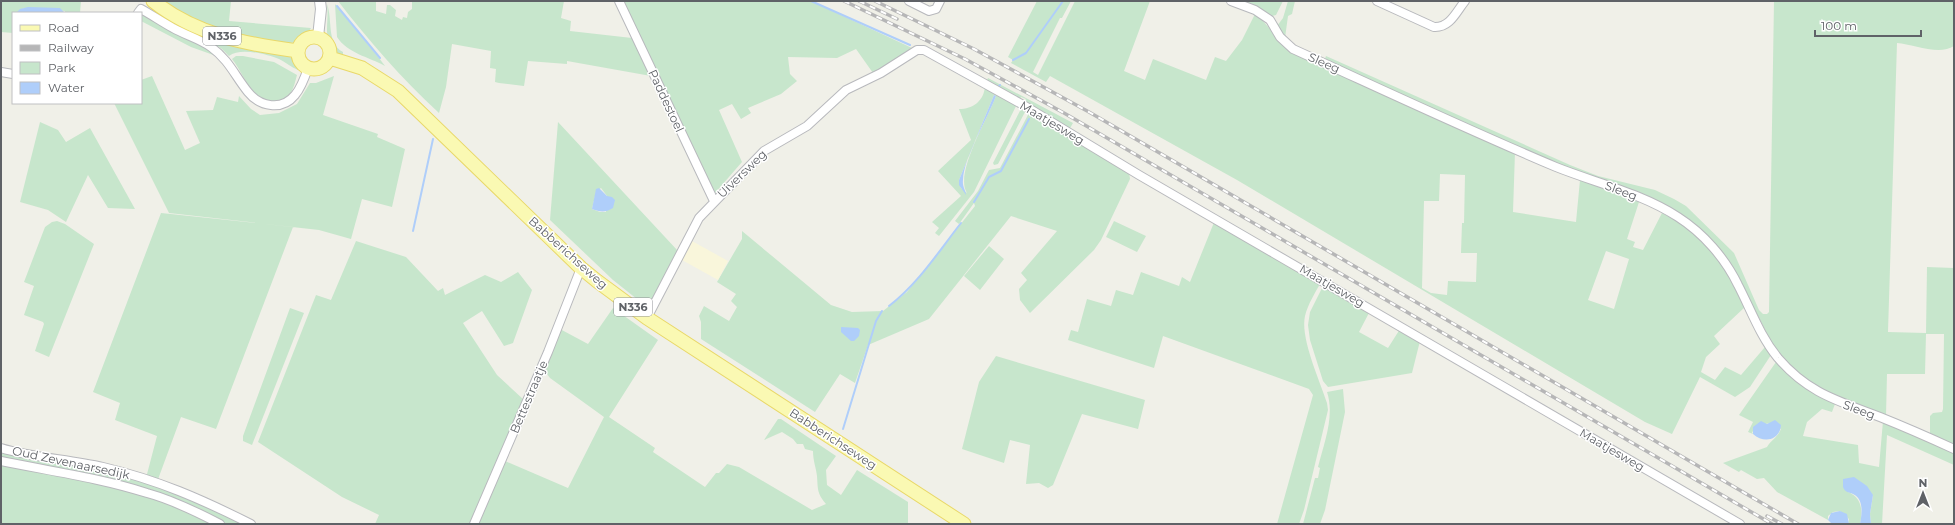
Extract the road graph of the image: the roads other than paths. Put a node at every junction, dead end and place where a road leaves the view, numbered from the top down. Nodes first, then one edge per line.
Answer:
1 (153, 1) edge
2 (320, 1) edge
3 (619, 1) edge
4 (909, 1) edge
5 (940, 1) edge
6 (1231, 1) edge
7 (1465, 1) edge
8 (1383, 2) edge
9 (139, 12) edge
10 (318, 37) junction
11 (924, 50) joint
12 (298, 51) junction
13 (330, 58) junction
14 (308, 68) junction
15 (1, 72) edge
16 (12, 74) edge
17 (714, 201) junction
18 (581, 268) junction
19 (647, 318) junction
20 (1, 448) edge
21 (1954, 449) edge
22 (1, 461) edge
23 (220, 524) edge
24 (251, 524) edge
25 (474, 524) edge
26 (964, 524) edge
27 (1740, 524) edge

1 - 12 main road, N336
2 - 10 street
3 - 17 street, Paddestoel
4 - 5 street
6 - 21 street, Sleeg
7 - 8 street
9 - 14 street
10 - 12 main road
10 - 13 main road
11 - 17 street, Uiversweg
11 - 27 street, Maatjesweg
12 - 14 main road
13 - 14 main road
13 - 18 main road, Babberichseweg / N336
15 - 16 street
17 - 19 street, Uiversweg
18 - 19 main road, Babberichseweg / N336
18 - 25 street, Bettestraatje
19 - 26 main road, Babberichseweg / N336
20 - 24 street, Oud Zevenaarsedijk
22 - 23 street, Oud Zevenaarsedijk

